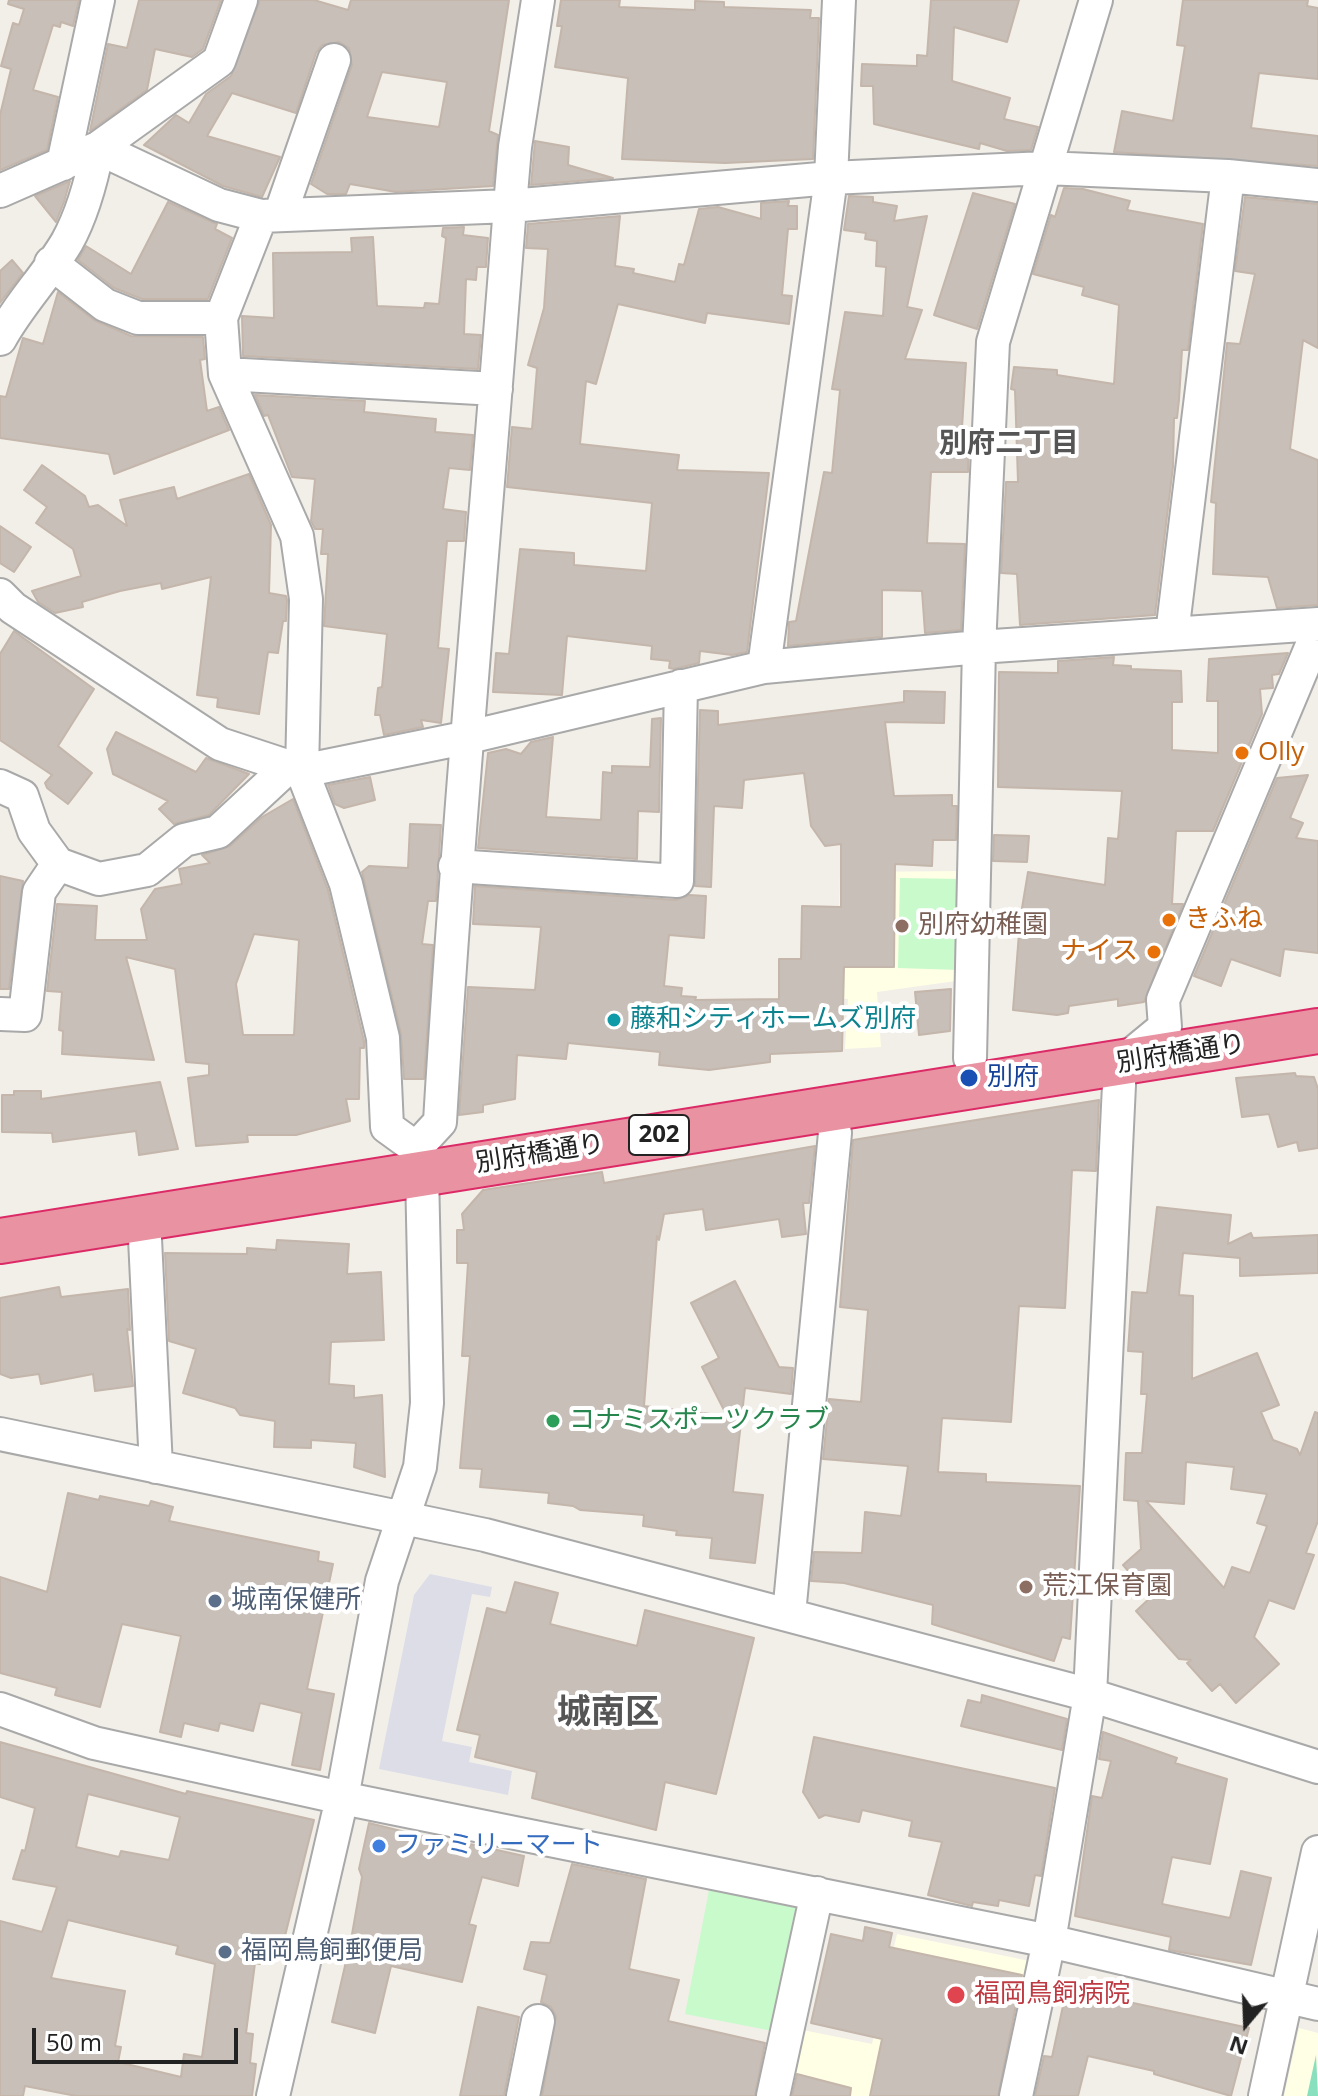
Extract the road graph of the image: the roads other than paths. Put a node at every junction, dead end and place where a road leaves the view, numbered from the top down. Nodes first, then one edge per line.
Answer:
1 (98, 0) edge
2 (241, 0) edge
3 (538, 0) edge
4 (839, 0) edge
5 (1096, 0) edge
6 (334, 60) dead end
7 (98, 148) junction
8 (63, 164) junction
9 (1045, 168) junction
10 (1228, 176) junction
11 (831, 178) junction
12 (1318, 185) edge
13 (0, 191) edge
14 (510, 206) junction
15 (271, 216) junction
16 (51, 263) junction
17 (221, 318) junction
18 (0, 339) edge
19 (225, 374) junction
20 (496, 389) junction
21 (4, 610) edge
22 (1318, 624) edge
23 (1318, 631) edge
24 (1172, 634) junction
25 (979, 647) junction
26 (764, 667) junction
27 (681, 686) junction
28 (469, 737) junction
29 (294, 770) junction
30 (0, 786) edge
31 (58, 864) junction
32 (455, 866) junction
33 (1318, 1003) edge
34 (0, 1014) edge
35 (1165, 1027) junction
36 (1318, 1031) edge
37 (970, 1058) junction
38 (1120, 1064) junction
39 (829, 1108) junction
40 (419, 1160) junction
41 (2, 1218) edge
42 (144, 1218) junction
43 (0, 1266) edge
44 (0, 1434) edge
45 (156, 1467) junction
46 (402, 1518) junction
47 (789, 1614) junction
48 (1090, 1695) junction
49 (0, 1709) edge
50 (1318, 1767) edge
51 (342, 1798) junction
52 (1318, 1852) edge
53 (817, 1893) junction
54 (1049, 1941) junction
55 (1287, 1997) junction
56 (1318, 2004) edge
57 (538, 2021) dead end
58 (273, 2096) edge
59 (523, 2096) edge
60 (773, 2096) edge
61 (1016, 2096) edge
62 (1265, 2096) edge

1 - 8 street
2 - 7 street
3 - 14 street
4 - 11 street
5 - 9 street
6 - 15 street
7 - 8 street
7 - 15 street
7 - 16 street
8 - 13 street
9 - 10 street
9 - 11 street
9 - 25 street
10 - 12 street
10 - 24 street
11 - 14 street
11 - 26 street
14 - 15 street
14 - 20 street
15 - 17 street
16 - 17 street
16 - 18 street
17 - 19 street
19 - 20 street
19 - 29 street
20 - 28 street
21 - 29 street
22 - 24 street
23 - 35 street
24 - 25 street
25 - 26 street
25 - 37 street
26 - 27 street
27 - 28 street
27 - 32 street
28 - 29 street
28 - 32 street
29 - 31 street
29 - 40 street
30 - 31 street
31 - 34 street
32 - 40 street
33 - 35 highway, 別府橋通り / 202
35 - 37 highway, 別府橋通り / 202
35 - 38 street
36 - 38 highway, 別府橋通り / 202
37 - 40 highway, 別府橋通り / 202
38 - 39 highway, 別府橋通り / 202
38 - 48 street
39 - 40 highway, 別府橋通り / 202
39 - 47 street
40 - 41 highway, 別府橋通り / 202
40 - 42 highway, 別府橋通り / 202
40 - 46 street
41 - 42 highway, 別府橋通り / 202
42 - 43 highway
42 - 45 street
44 - 45 street
45 - 46 street
46 - 47 street
46 - 51 street
47 - 48 street
48 - 50 street
48 - 54 street
49 - 51 street
51 - 53 street
51 - 58 street
52 - 55 street
53 - 54 street
53 - 60 street
54 - 55 street
54 - 61 street
55 - 56 street
55 - 62 street
57 - 59 street

